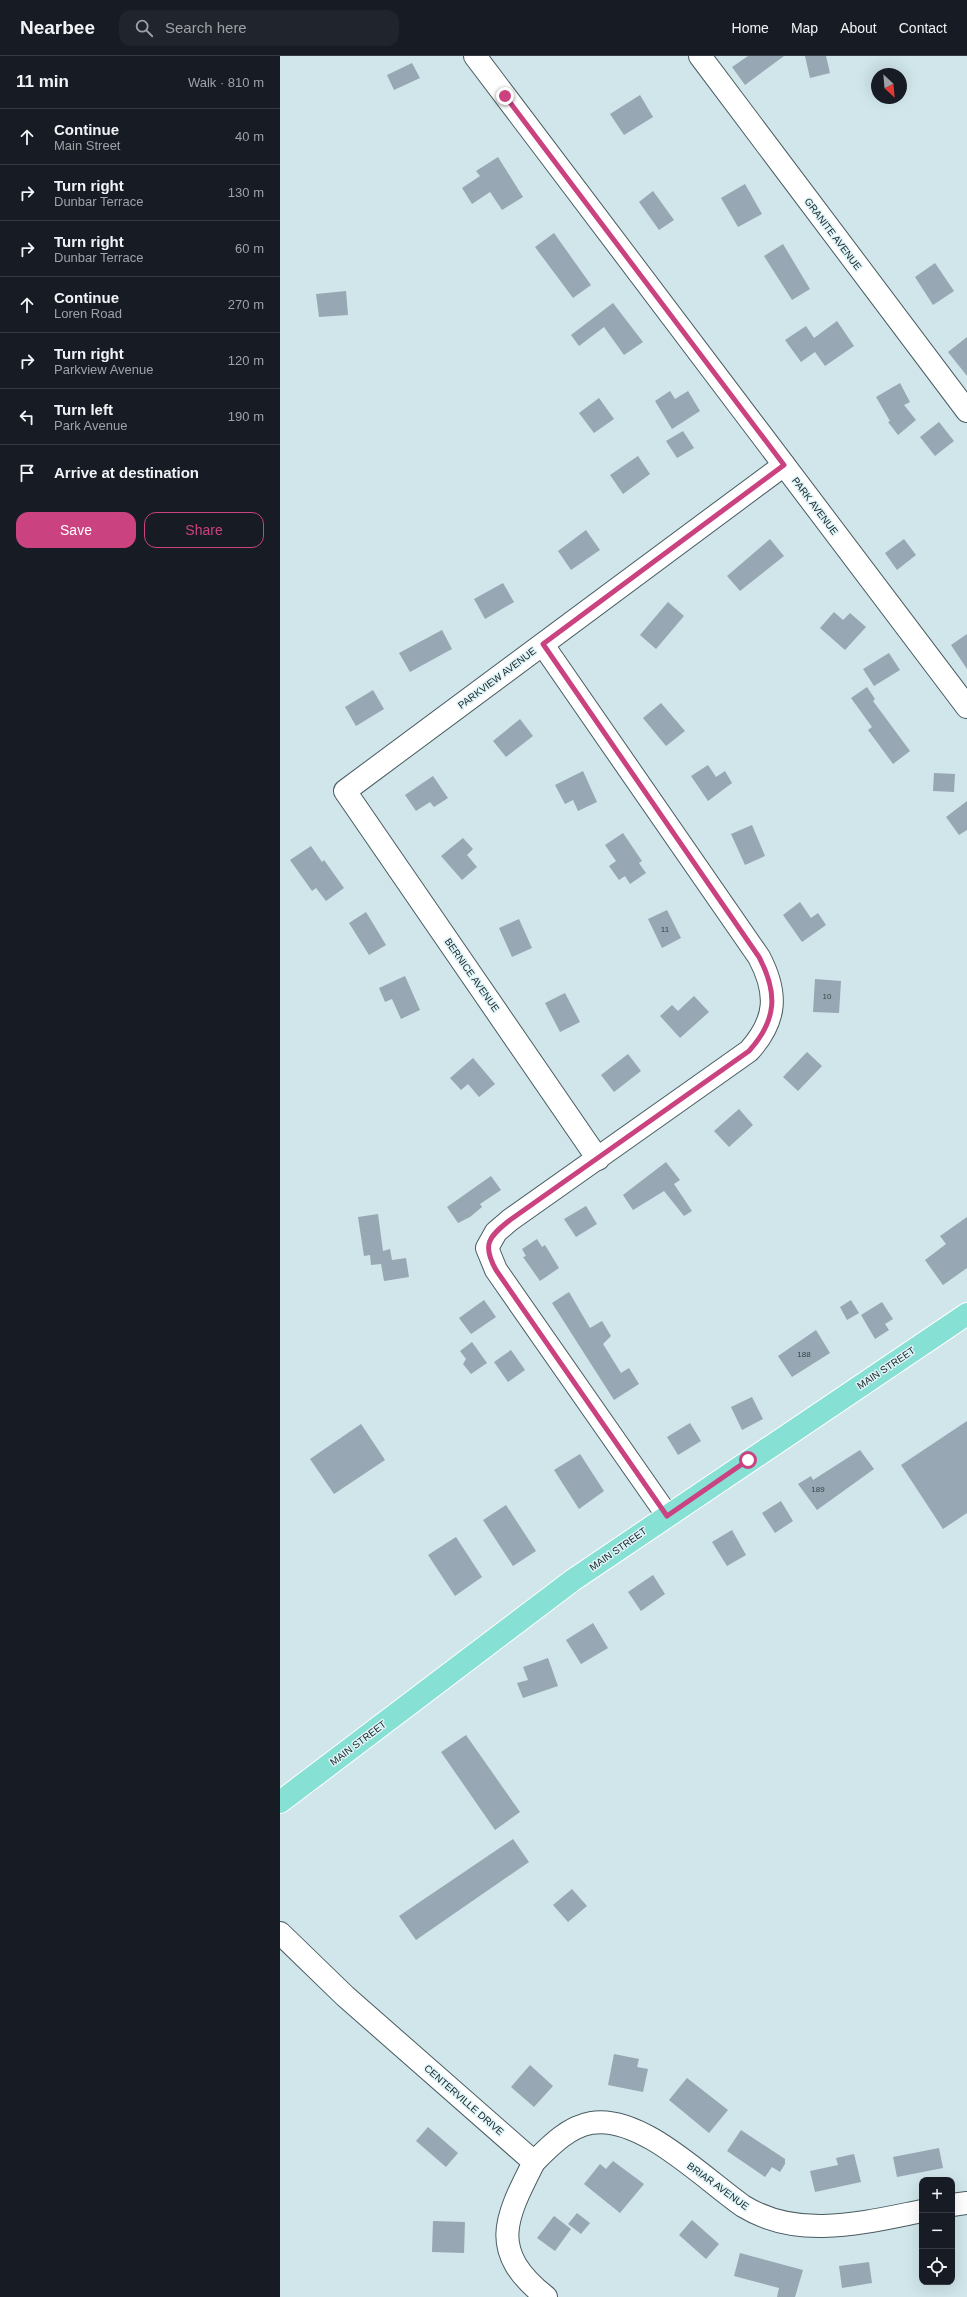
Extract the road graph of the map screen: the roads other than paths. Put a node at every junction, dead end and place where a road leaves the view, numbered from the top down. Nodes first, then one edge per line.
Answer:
1 (475, 56) edge
2 (700, 56) edge
3 (967, 411) edge
4 (784, 465) junction
5 (543, 644) junction
6 (966, 702) edge
7 (345, 791) joint
8 (598, 1159) junction
9 (967, 1314) edge
10 (667, 1516) junction
11 (280, 1802) edge
12 (280, 1933) edge
13 (534, 2162) junction
14 (967, 2202) edge
15 (955, 2204) edge
16 (919, 2212) edge
17 (546, 2297) edge

1 - 4 street, PARK AVENUE
2 - 3 street, GRANITE AVENUE
4 - 5 street, PARKVIEW AVENUE
4 - 6 street, PARK AVENUE
5 - 7 street, PARKVIEW AVENUE
5 - 8 street
7 - 8 street, BERNICE AVENUE
8 - 10 street
9 - 10 main road, MAIN STREET
10 - 11 main road, MAIN STREET
12 - 13 street, CENTERVILLE DRIVE
13 - 16 street, BRIAR AVENUE
13 - 17 street
14 - 15 street

